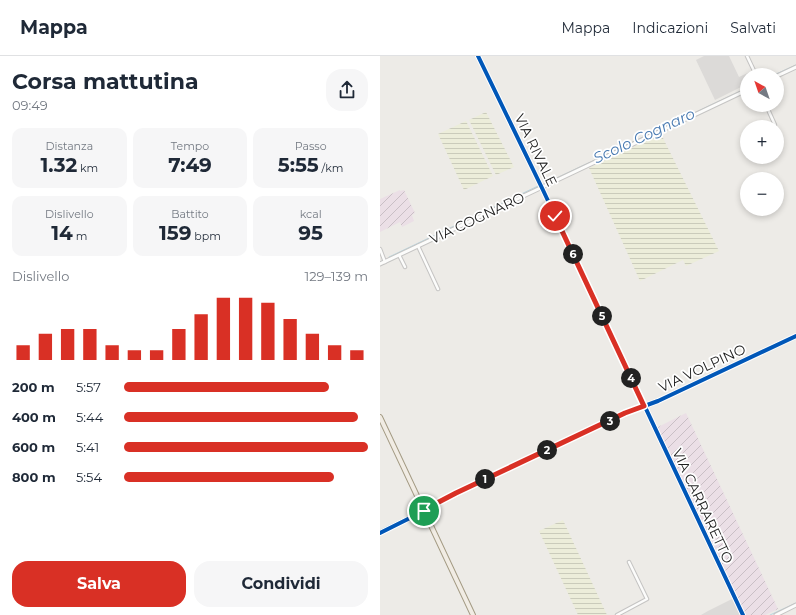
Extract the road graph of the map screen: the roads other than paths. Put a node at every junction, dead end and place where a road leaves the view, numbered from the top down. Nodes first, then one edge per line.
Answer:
1 (478, 56) edge
2 (746, 56) edge
3 (796, 67) edge
4 (752, 68) edge
5 (784, 73) edge
6 (740, 93) edge
7 (542, 187) junction
8 (418, 246) junction
9 (380, 249) edge
10 (399, 255) junction
11 (385, 262) junction
12 (380, 264) edge
13 (405, 267) dead end
14 (438, 289) dead end
15 (796, 336) edge
16 (644, 405) junction
17 (380, 417) edge
18 (424, 511) junction
19 (380, 533) edge
20 (629, 562) dead end
21 (796, 605) edge
22 (473, 615) edge
23 (617, 615) edge
24 (743, 615) edge
25 (776, 615) edge

1 - 7 street, VIA RIVALE
2 - 4 street
3 - 5 street
6 - 7 street, VIA COGNARO
7 - 8 street, VIA COGNARO
7 - 16 street, VIA RIVALE
8 - 10 street, VIA COGNARO
8 - 14 street
9 - 11 street
10 - 11 street, VIA COGNARO
10 - 13 street
11 - 12 street, VIA COGNARO
15 - 16 street, VIA VOLPINO
16 - 18 street, VIA VOLPINO
16 - 24 street, VIA CARRARETTO
17 - 18 main road
18 - 19 street, VIA VOLPINO
18 - 22 main road
20 - 23 street
21 - 25 street

